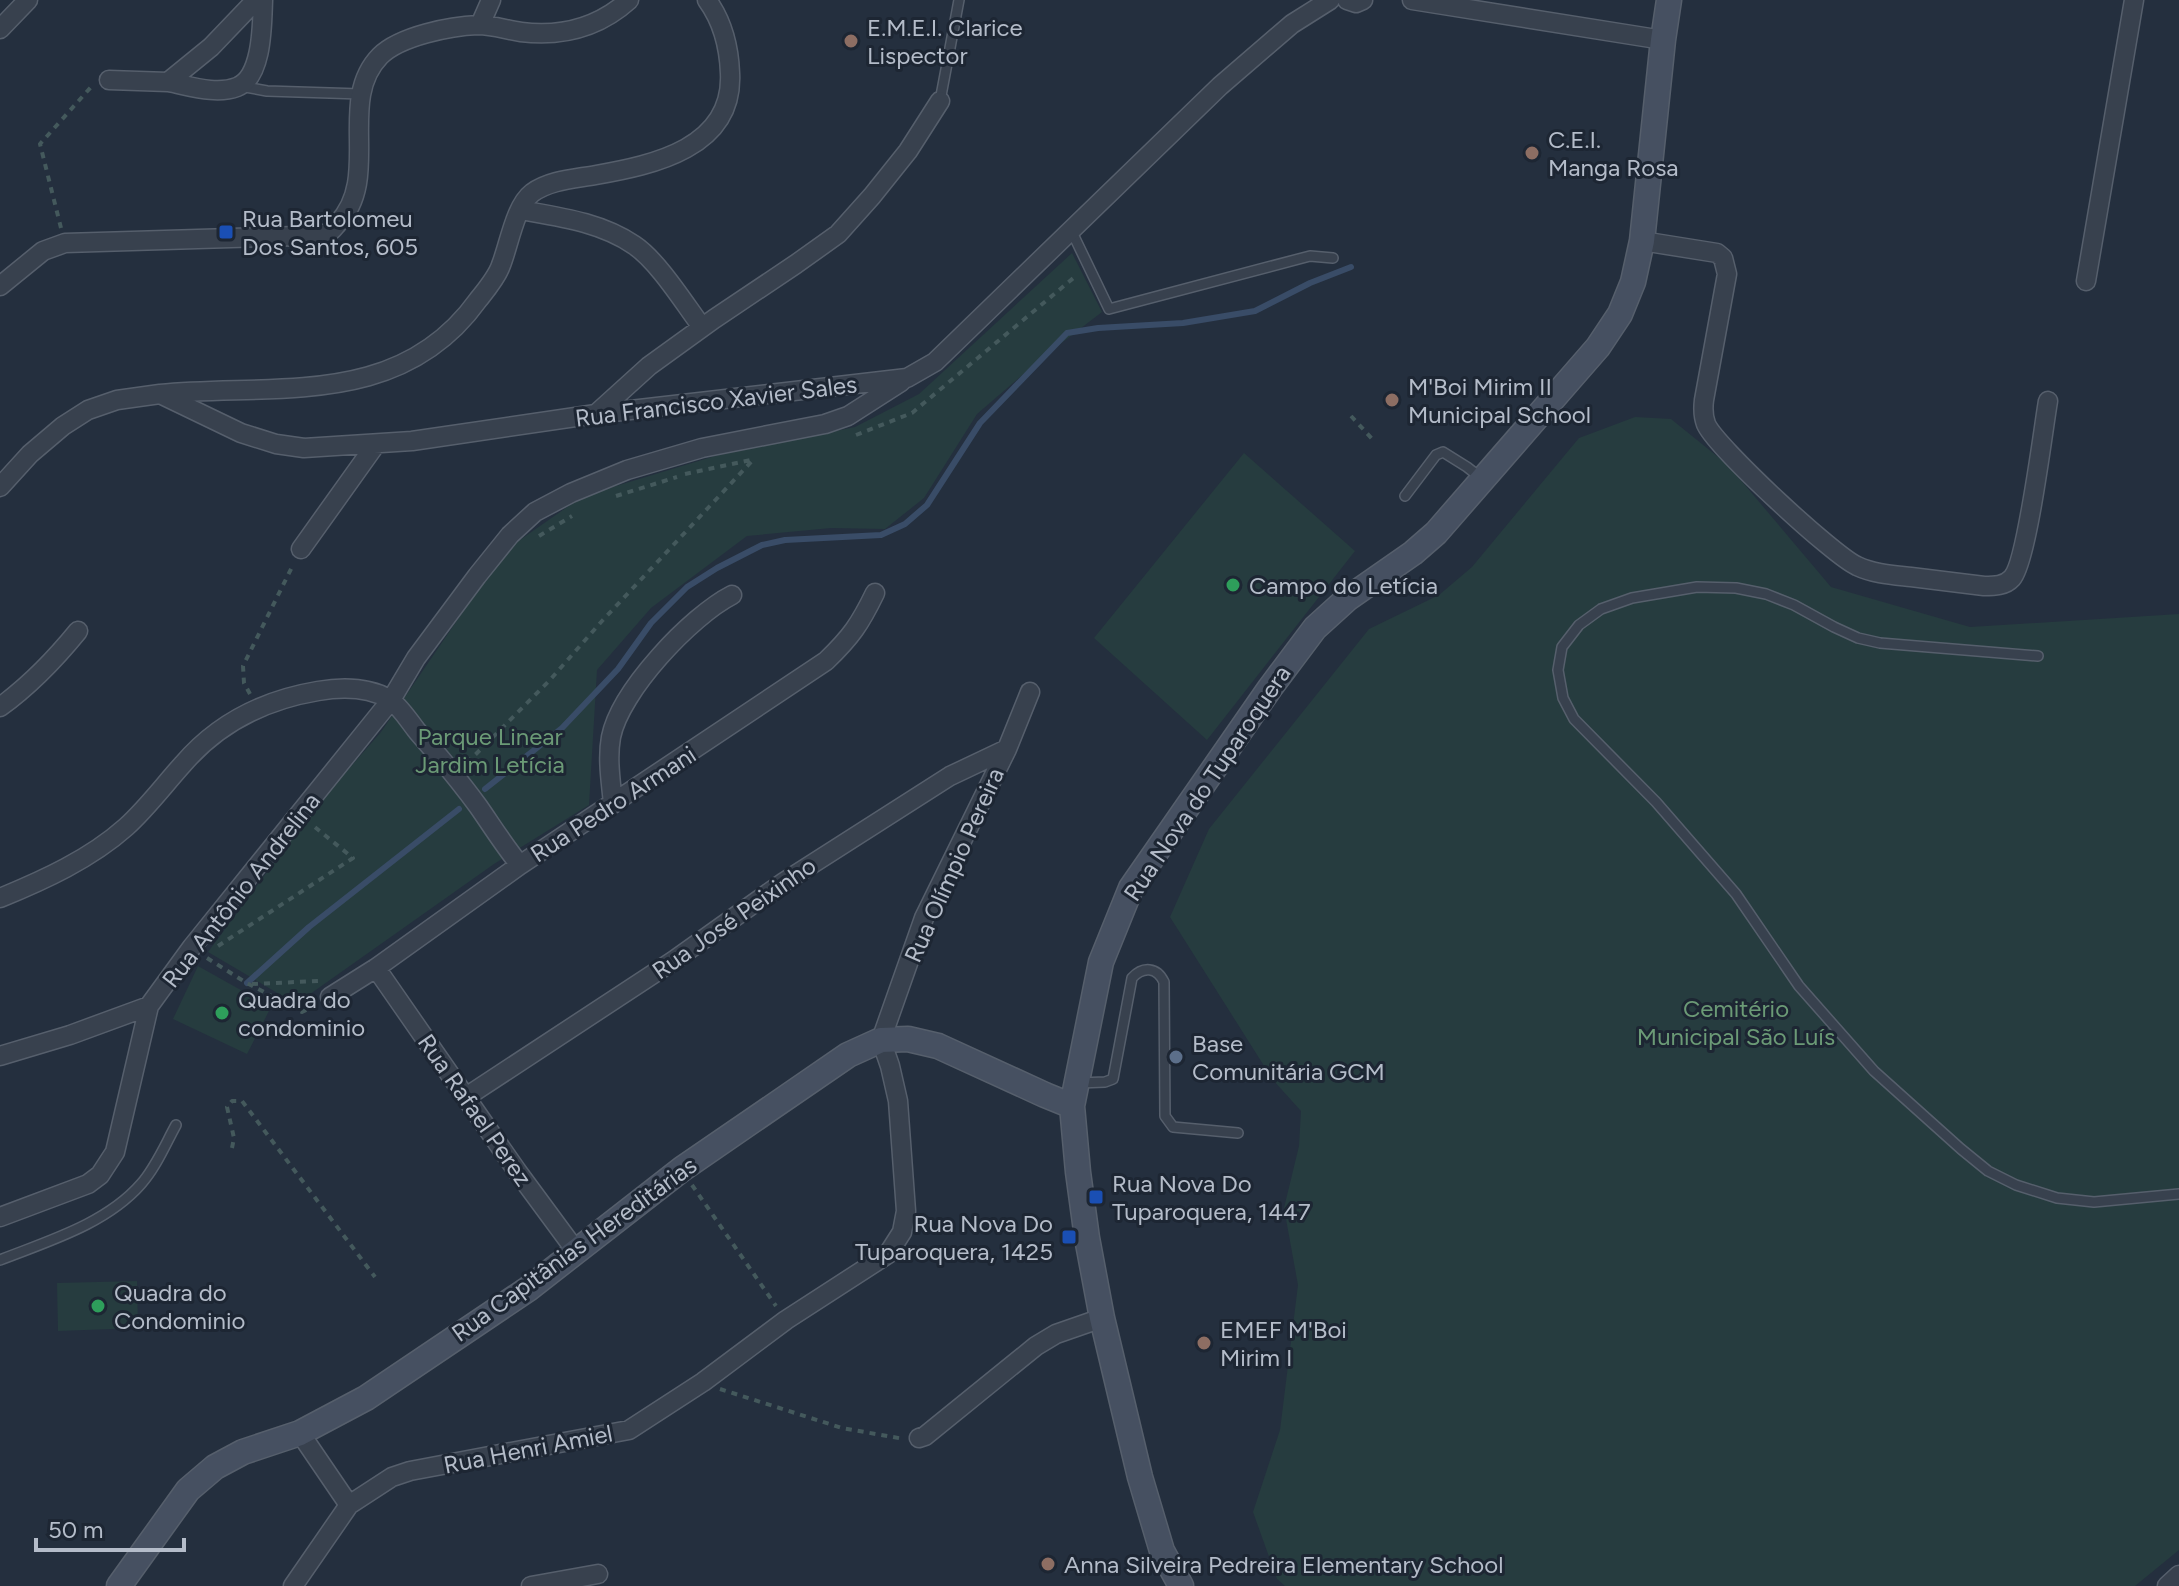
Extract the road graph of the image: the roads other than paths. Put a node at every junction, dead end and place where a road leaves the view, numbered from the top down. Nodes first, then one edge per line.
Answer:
1 (28, 0) edge
2 (256, 0) edge
3 (263, 0) edge
4 (491, 0) edge
5 (629, 0) edge
6 (707, 0) edge
7 (959, 0) edge
8 (1330, 0) edge
9 (1347, 0) edge
10 (1363, 0) edge
11 (1412, 0) edge
12 (1669, 0) edge
13 (2134, 0) edge
14 (480, 25) junction
15 (0, 29) edge
16 (1663, 40) junction
17 (109, 80) road end
18 (168, 82) junction
19 (240, 86) junction
20 (361, 94) junction
21 (940, 101) joint
22 (520, 210) junction
23 (1071, 230) junction
24 (1642, 241) junction
25 (1333, 258) dead end
26 (2086, 281) dead end
27 (0, 286) edge
28 (702, 327) junction
29 (907, 378) junction
30 (160, 394) junction
31 (2048, 401) dead end
32 (596, 414) junction
33 (376, 444) junction
34 (1482, 480) junction
35 (0, 487) edge
36 (1405, 496) dead end
37 (301, 549) road end
38 (875, 593) dead end
39 (732, 595) dead end
40 (78, 631) dead end
41 (2038, 656) dead end
42 (1030, 692) dead end
43 (391, 700) junction
44 (0, 707) edge
45 (1007, 749) junction
46 (613, 804) junction
47 (520, 865) junction
48 (0, 898) edge
49 (376, 968) junction
50 (335, 994) road end
51 (149, 1006) junction
52 (881, 1040) junction
53 (0, 1056) edge
54 (1074, 1094) junction
55 (466, 1097) junction
56 (176, 1125) dead end
57 (1238, 1133) dead end
58 (2179, 1194) edge
59 (0, 1217) edge
60 (576, 1251) junction
61 (0, 1260) edge
62 (1102, 1318) junction
63 (300, 1433) junction
64 (919, 1438) road end
65 (349, 1505) junction
66 (598, 1574) dead end
67 (2179, 1575) edge
68 (119, 1586) edge
69 (293, 1586) edge
70 (531, 1586) edge
71 (1181, 1586) edge
72 (2167, 1586) edge

1 - 15 street
2 - 18 street
3 - 19 street
4 - 14 street
5 - 14 street
6 - 22 street
7 - 21 lane
8 - 23 street, Rua Francisco Xavier Sales
9 - 10 street
11 - 16 street
12 - 16 street, Rua Nova do Tuparoquera
13 - 26 street
14 - 20 street
16 - 24 street, Rua Nova do Tuparoquera
17 - 18 street
18 - 19 street
19 - 20 lane
20 - 27 street
21 - 28 street
22 - 28 street
22 - 30 street
23 - 25 lane
23 - 29 street, Rua Francisco Xavier Sales
24 - 31 street
24 - 34 street, Rua Nova do Tuparoquera
28 - 32 street
29 - 32 street, Rua Francisco Xavier Sales
29 - 43 street, Rua Antônio Andrelina
30 - 33 street, Rua Francisco Xavier Sales
30 - 35 street
32 - 33 street, Rua Francisco Xavier Sales
33 - 37 street
34 - 36 lane
34 - 54 street, Rua Nova do Tuparoquera
38 - 46 street, Rua Pedro Armani
39 - 46 street
40 - 44 street
41 - 58 lane
42 - 45 street, Rua Olímpio Pereira
43 - 47 street
43 - 48 street
43 - 51 street, Rua Antônio Andrelina
45 - 52 street, Rua Olímpio Pereira
45 - 55 street, Rua José Peixinho
46 - 47 street, Rua Pedro Armani
47 - 49 street, Rua Pedro Armani
49 - 50 street, Rua Pedro Armani
49 - 55 street, Rua Rafael Perez
51 - 53 street
51 - 59 street, Rua Antônio Andrelina
52 - 54 street, Rua Capitânias Hereditárias
52 - 60 street, Rua Capitânias Hereditárias
52 - 65 street, Rua Henri Amiel
54 - 57 lane
54 - 62 street, Rua Nova do Tuparoquera
55 - 60 street, Rua Rafael Perez
56 - 61 lane
60 - 63 street, Rua Capitânias Hereditárias
62 - 64 street
62 - 71 street, Rua Nova do Tuparoquera
63 - 65 street
63 - 68 street, Rua Capitânias Hereditárias
65 - 69 street
66 - 70 street
67 - 72 street

